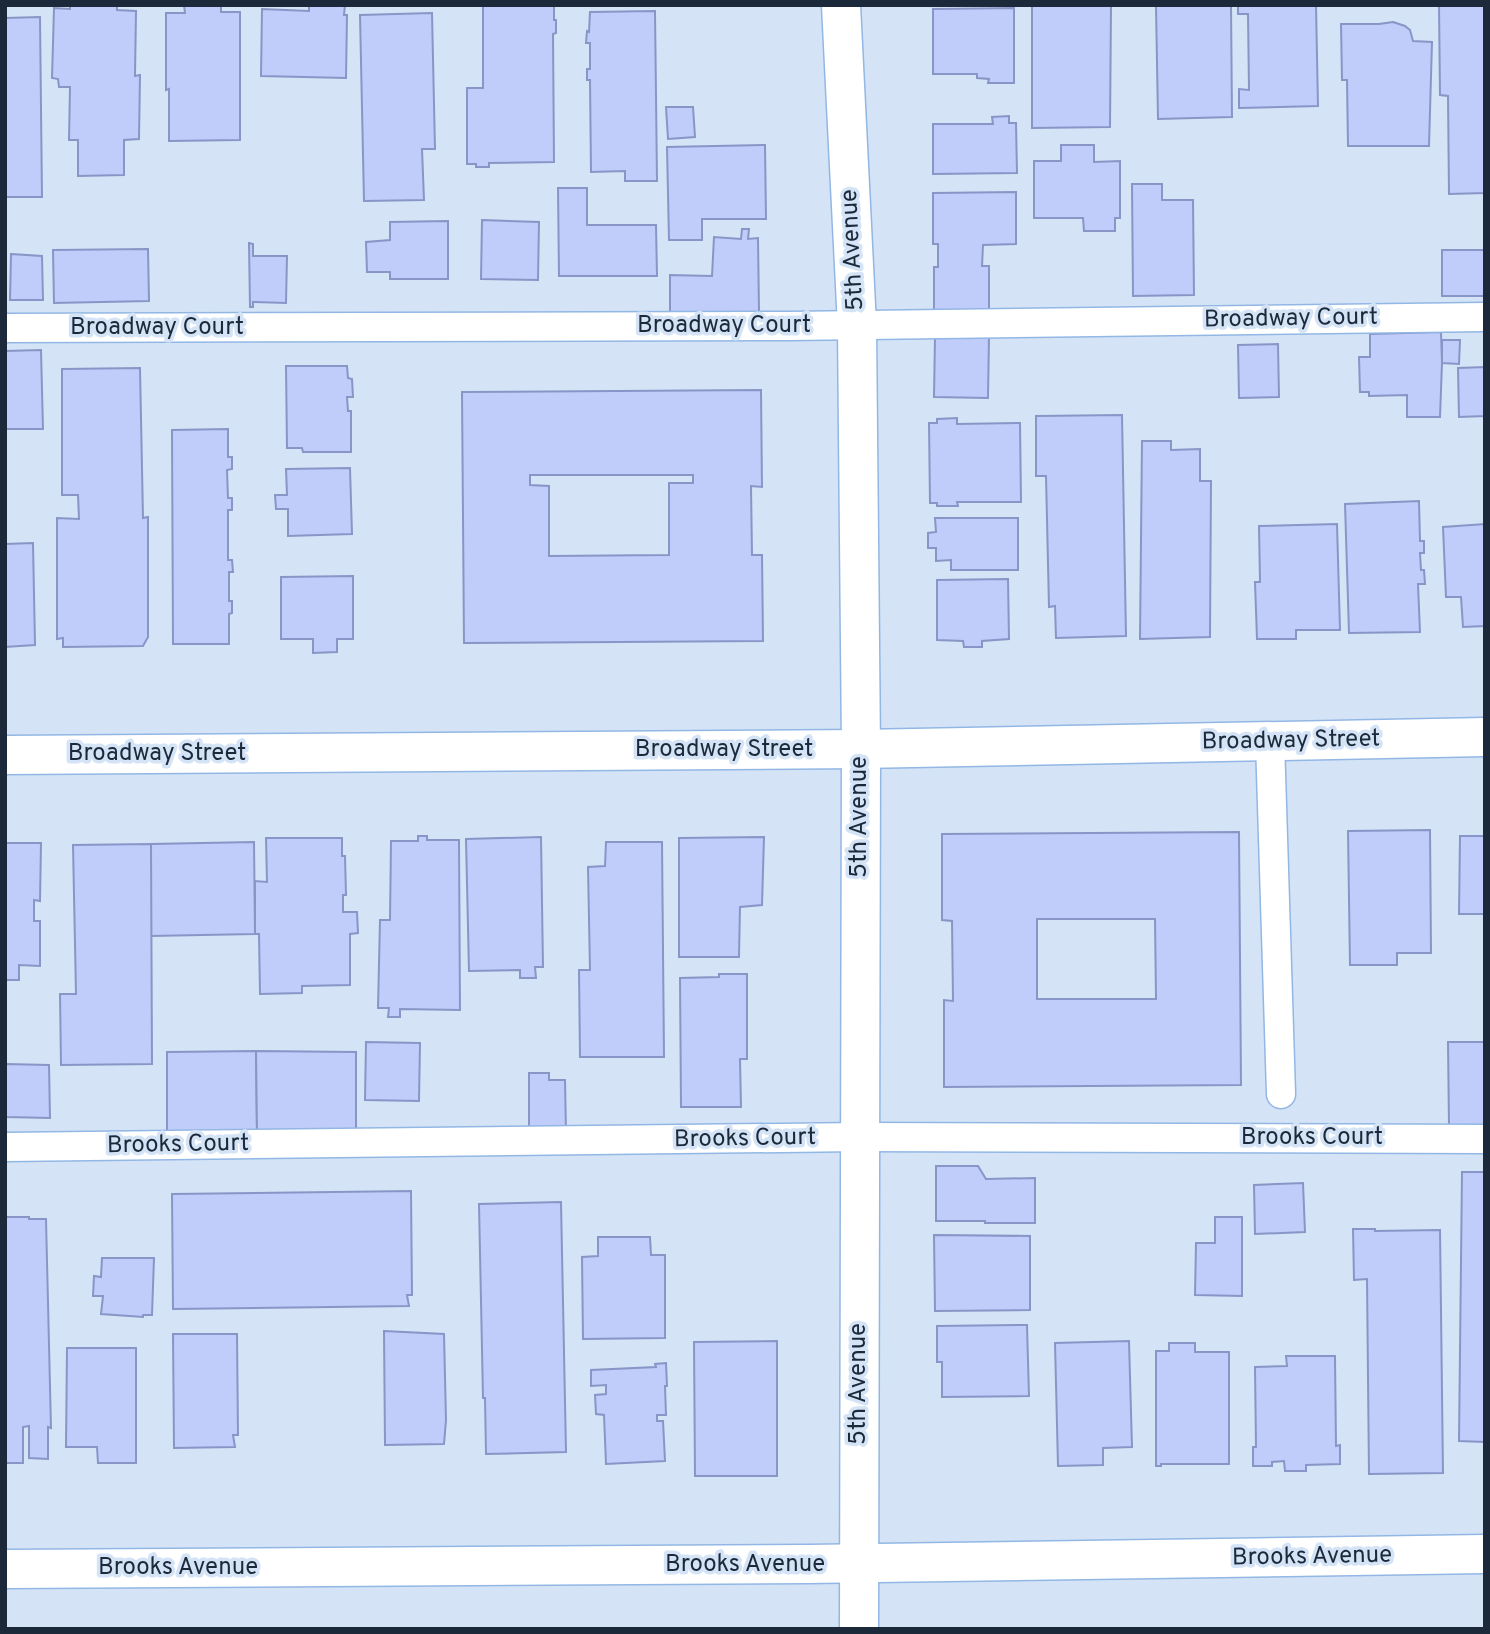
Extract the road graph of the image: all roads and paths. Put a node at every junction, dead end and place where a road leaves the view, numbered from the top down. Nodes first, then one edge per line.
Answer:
1 (841, 5) edge
2 (1485, 317) edge
3 (857, 326) junction
4 (5, 328) edge
5 (1485, 737) edge
6 (1270, 741) junction
7 (861, 750) junction
8 (5, 755) edge
9 (1282, 1094) dead end
10 (860, 1137) junction
11 (1485, 1139) edge
12 (5, 1147) edge
13 (1485, 1555) edge
14 (858, 1564) junction
15 (5, 1569) edge
16 (859, 1629) edge

1 - 3 street, 5th Avenue
2 - 3 lane, Broadway Court
3 - 4 lane, Broadway Court
3 - 7 street, 5th Avenue
5 - 6 street, Broadway Street
6 - 7 street, Broadway Street
6 - 9 lane
7 - 8 street, Broadway Street
7 - 10 street, 5th Avenue
10 - 11 lane, Brooks Court
10 - 12 lane, Brooks Court
10 - 14 street, 5th Avenue
13 - 14 street, Brooks Avenue
14 - 15 street, Brooks Avenue
14 - 16 street, 5th Avenue

